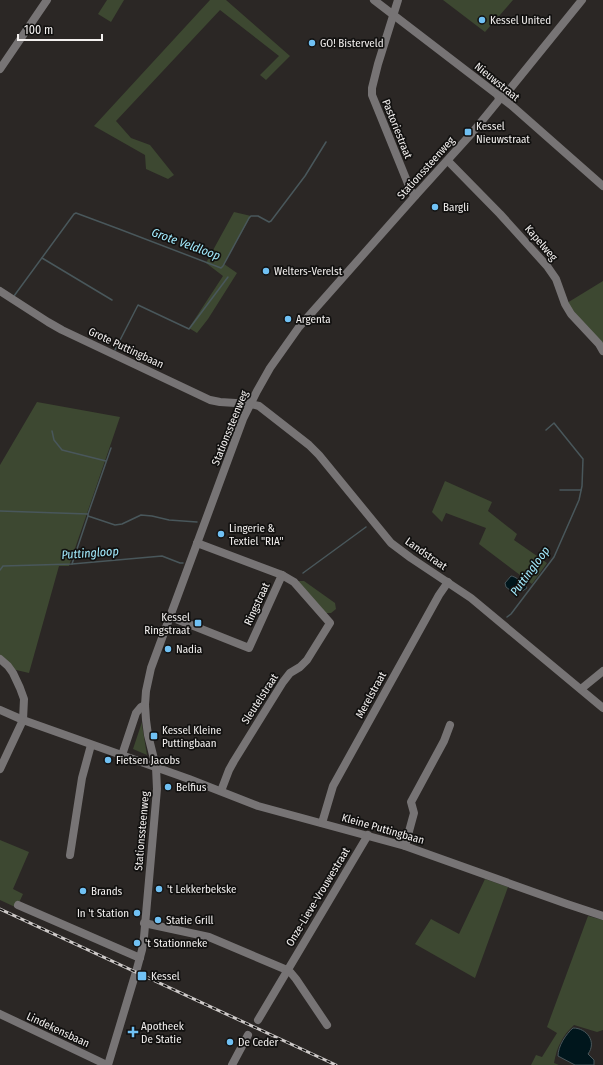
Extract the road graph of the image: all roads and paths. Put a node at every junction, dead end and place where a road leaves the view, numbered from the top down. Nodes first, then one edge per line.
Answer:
1 (47, 0) edge
2 (374, 0) edge
3 (398, 0) edge
4 (582, 0) edge
5 (393, 15) junction
6 (0, 69) edge
7 (498, 95) junction
8 (491, 111) junction
9 (516, 111) junction
10 (448, 161) junction
11 (603, 186) edge
12 (415, 196) junction
13 (0, 291) edge
14 (603, 350) edge
15 (251, 404) junction
16 (198, 543) junction
17 (282, 575) junction
18 (448, 582) junction
19 (171, 617) junction
20 (0, 659) edge
21 (603, 671) edge
22 (580, 689) junction
23 (145, 706) junction
24 (603, 708) edge
25 (0, 710) edge
26 (23, 720) junction
27 (450, 725) dead end
28 (91, 745) junction
29 (122, 755) junction
30 (156, 767) junction
31 (0, 769) edge
32 (221, 791) junction
33 (322, 823) junction
34 (368, 835) junction
35 (405, 846) junction
36 (70, 855) dead end
37 (18, 905) dead end
38 (603, 916) edge
39 (144, 923) junction
40 (140, 958) junction
41 (287, 970) junction
42 (0, 1014) edge
43 (258, 1020) dead end
44 (327, 1024) dead end
45 (248, 1036) dead end
46 (108, 1065) edge
47 (232, 1065) edge

1 - 6 street
2 - 5 street, Nieuwstraat
3 - 5 street, Pastoriestraat
4 - 7 street
5 - 7 street, Nieuwstraat
5 - 12 street, Pastoriestraat
7 - 8 street, Stationssteenweg
7 - 9 street, Nieuwstraat
8 - 9 street
8 - 10 street, Stationssteenweg
9 - 11 street, Nieuwstraat
10 - 12 street, Stationssteenweg
10 - 14 street, Kapelweg
12 - 15 street, Stationssteenweg
13 - 15 street, Grote Puttingbaan
15 - 16 street, Stationssteenweg
15 - 18 street, Landstraat
16 - 17 street, Ringstraat
16 - 19 street, Stationssteenweg
17 - 19 street, Ringstraat
17 - 32 street, Sleutelstraat
18 - 22 street, Landstraat
18 - 33 street, Merelstraat
19 - 23 street, Stationssteenweg
20 - 26 street
21 - 22 street
22 - 24 street, Landstraat
23 - 29 street
23 - 30 street, Stationssteenweg
25 - 26 street, Kleine Puttingbaan
26 - 28 street, Kleine Puttingbaan
26 - 31 street
27 - 35 street
28 - 29 street, Kleine Puttingbaan
28 - 36 street
29 - 30 street, Kleine Puttingbaan
30 - 32 street, Kleine Puttingbaan
30 - 39 street, Stationssteenweg
32 - 33 street, Kleine Puttingbaan
33 - 34 street, Kleine Puttingbaan
34 - 35 street, Kleine Puttingbaan
34 - 41 street, Onze-Lieve-Vrouwestraat
35 - 38 street, Kleine Puttingbaan
37 - 40 street
39 - 40 street, Stationssteenweg
39 - 41 street
40 - 46 street, Stationssteenweg
41 - 43 street, Onze-Lieve-Vrouwestraat
41 - 44 street
42 - 46 street, Lindekensbaan
45 - 47 street

